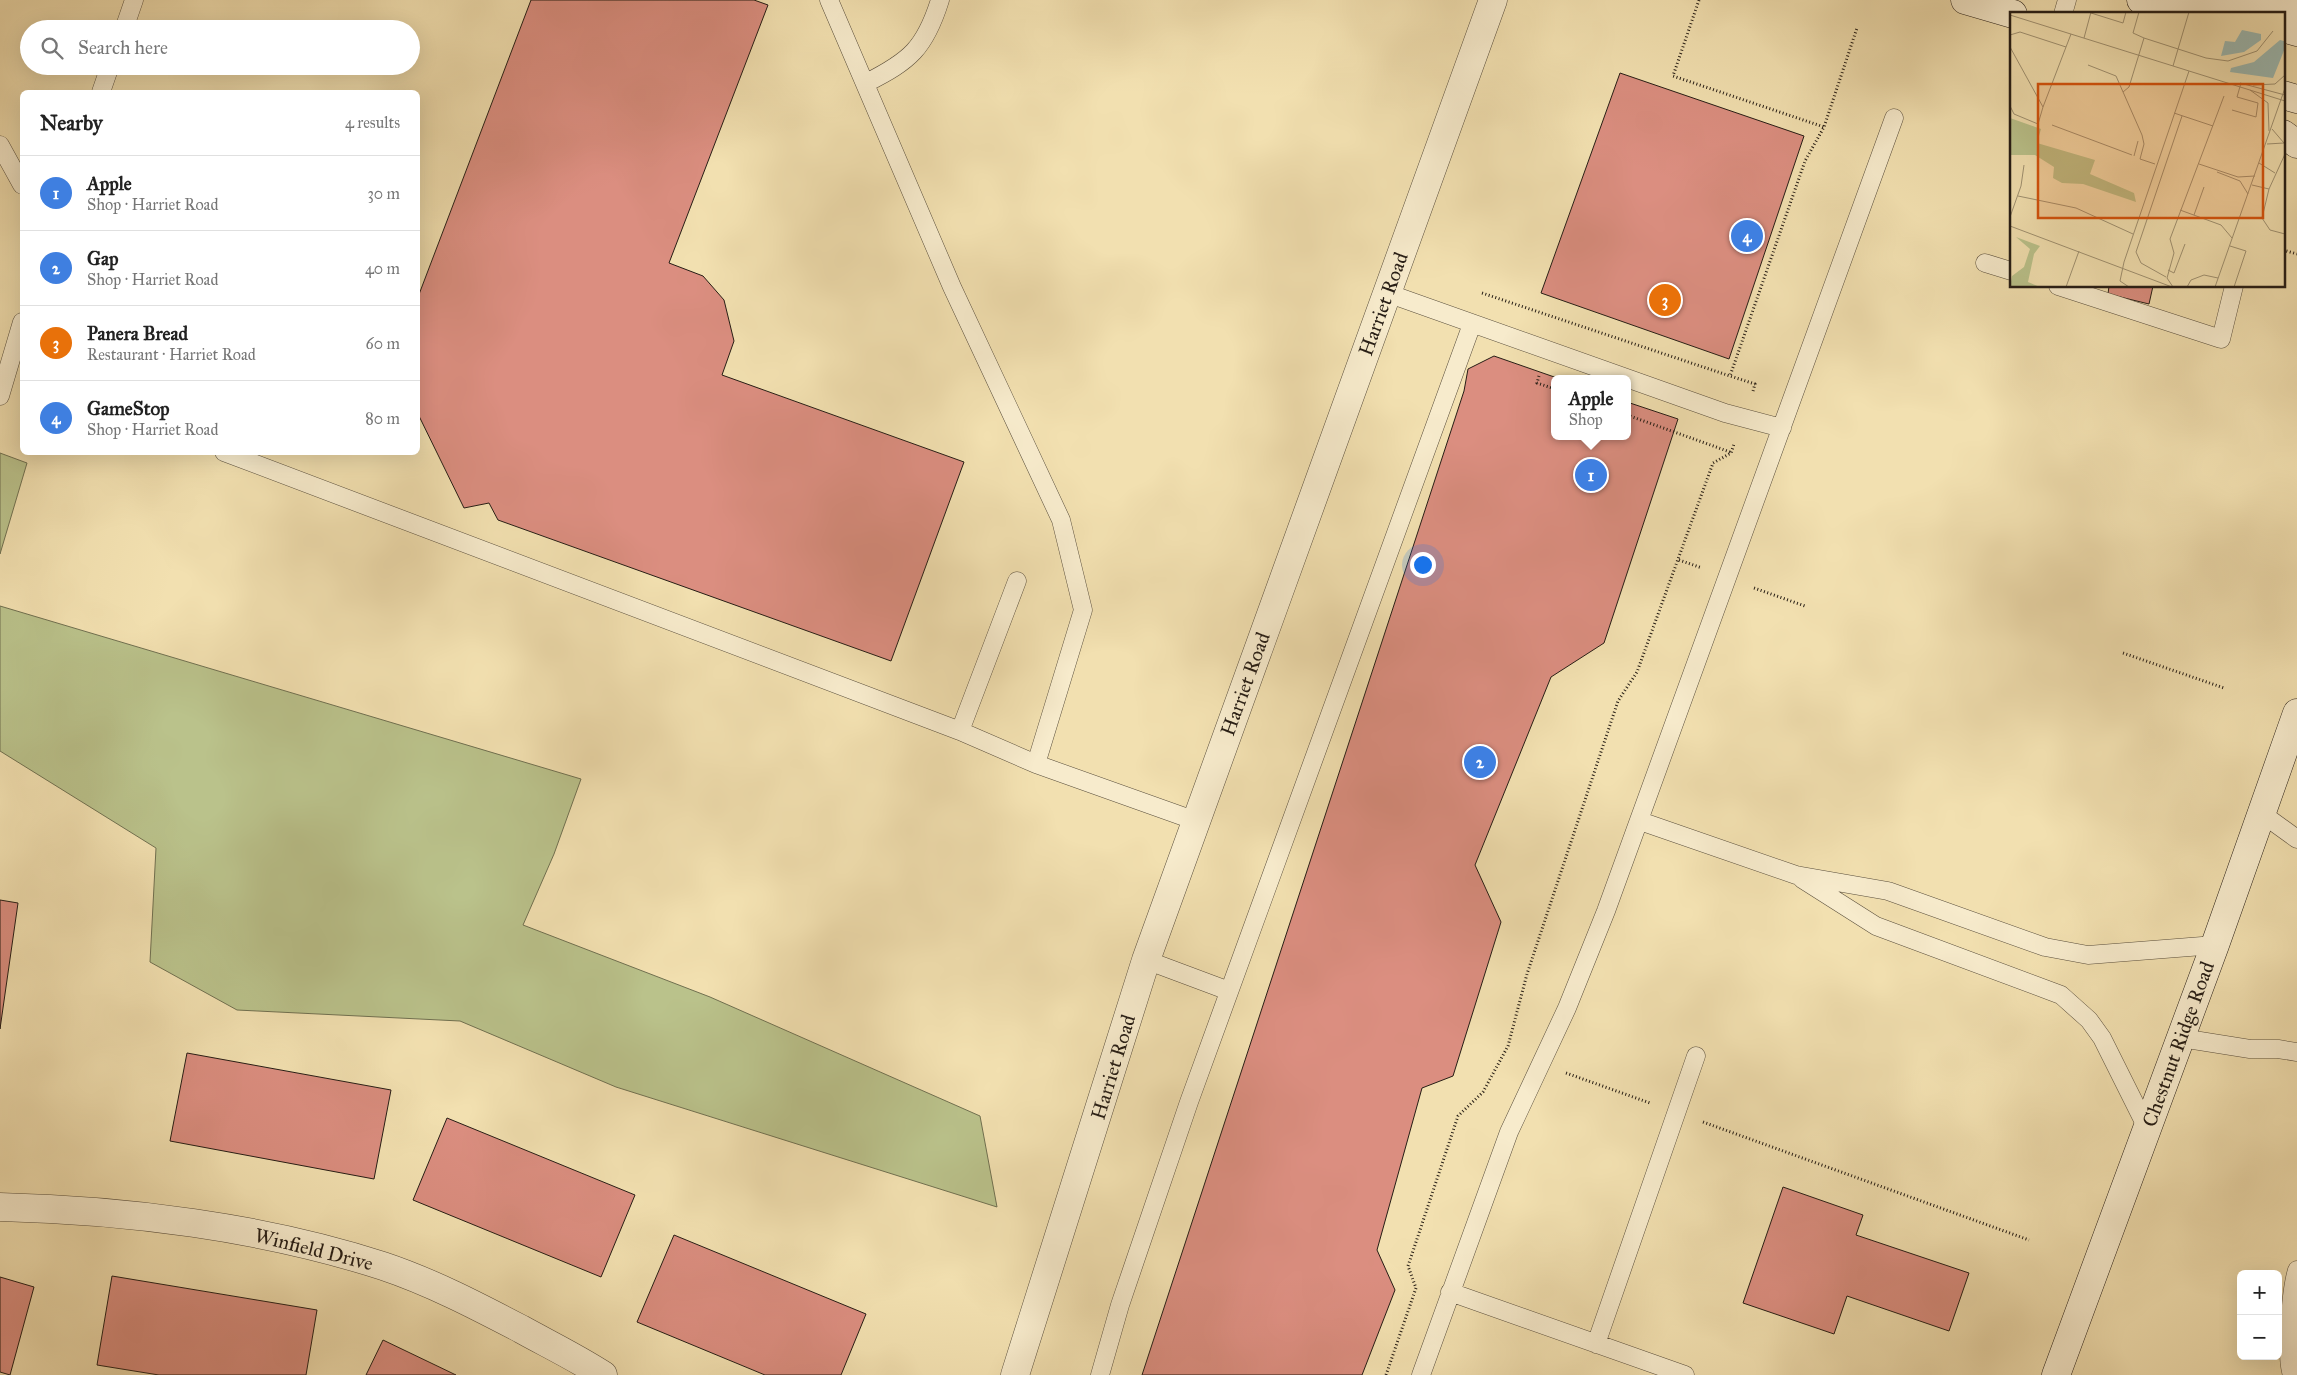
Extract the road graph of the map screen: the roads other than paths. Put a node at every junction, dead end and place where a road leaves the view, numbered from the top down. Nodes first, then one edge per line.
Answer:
1 (134, 0) edge
2 (829, 0) edge
3 (940, 0) edge
4 (1494, 0) edge
5 (1965, 0) edge
6 (2141, 0) edge
7 (2297, 10) edge
8 (2211, 11) edge
9 (2010, 13) edge
10 (127, 20) edge
11 (2284, 28) edge
12 (2297, 32) edge
13 (107, 75) edge
14 (866, 83) junction
15 (102, 90) edge
16 (2284, 95) edge
17 (2297, 99) edge
18 (1894, 118) dead end
19 (2284, 135) edge
20 (2297, 144) edge
21 (0, 145) edge
22 (20, 181) edge
23 (1985, 263) dead end
24 (2010, 271) edge
25 (2064, 288) edge
26 (2234, 288) edge
27 (1387, 293) junction
28 (1472, 324) junction
29 (20, 329) edge
30 (1620, 375) edge
31 (1631, 379) edge
32 (0, 396) edge
33 (1782, 428) junction
34 (232, 455) edge
35 (1017, 581) dead end
36 (2297, 713) edge
37 (960, 731) junction
38 (1036, 764) junction
39 (2262, 813) junction
40 (1196, 822) junction
41 (1640, 822) junction
42 (2297, 839) edge
43 (1796, 875) junction
44 (2215, 945) junction
45 (1146, 960) junction
46 (1229, 991) junction
47 (2181, 1038) junction
48 (2297, 1052) edge
49 (1696, 1056) dead end
50 (2147, 1128) junction
51 (0, 1207) edge
52 (2297, 1270) edge
53 (1450, 1292) junction
54 (1596, 1344) junction
55 (603, 1375) edge
56 (1015, 1375) edge
57 (1100, 1375) edge
58 (1421, 1375) edge
59 (1685, 1375) edge
60 (2056, 1375) edge
61 (2292, 1375) edge

1 - 10 lane
2 - 14 lane
3 - 14 lane
4 - 27 street, Harriet Road
5 - 9 street
6 - 8 street
7 - 8 street
11 - 12 street
13 - 15 lane
14 - 38 lane
16 - 17 street
18 - 33 lane
19 - 20 street
21 - 22 lane
23 - 24 lane
25 - 26 lane
27 - 28 lane
27 - 40 street, Harriet Road
28 - 30 lane
28 - 46 lane
29 - 32 lane
31 - 33 lane
33 - 41 lane
34 - 37 lane
35 - 37 lane
36 - 39 street, Chestnut Ridge Road
37 - 38 lane
38 - 40 lane
39 - 42 lane
39 - 44 street, Chestnut Ridge Road
40 - 45 street, Harriet Road
41 - 43 lane
41 - 53 lane
43 - 44 lane
43 - 50 lane
44 - 47 street, Chestnut Ridge Road
45 - 46 lane
45 - 56 street, Harriet Road
46 - 57 lane
47 - 48 lane
47 - 50 street, Chestnut Ridge Road
49 - 54 lane
50 - 60 street, Chestnut Ridge Road
51 - 55 street, Winfield Drive
52 - 61 lane
53 - 54 lane
53 - 58 lane
54 - 59 lane

